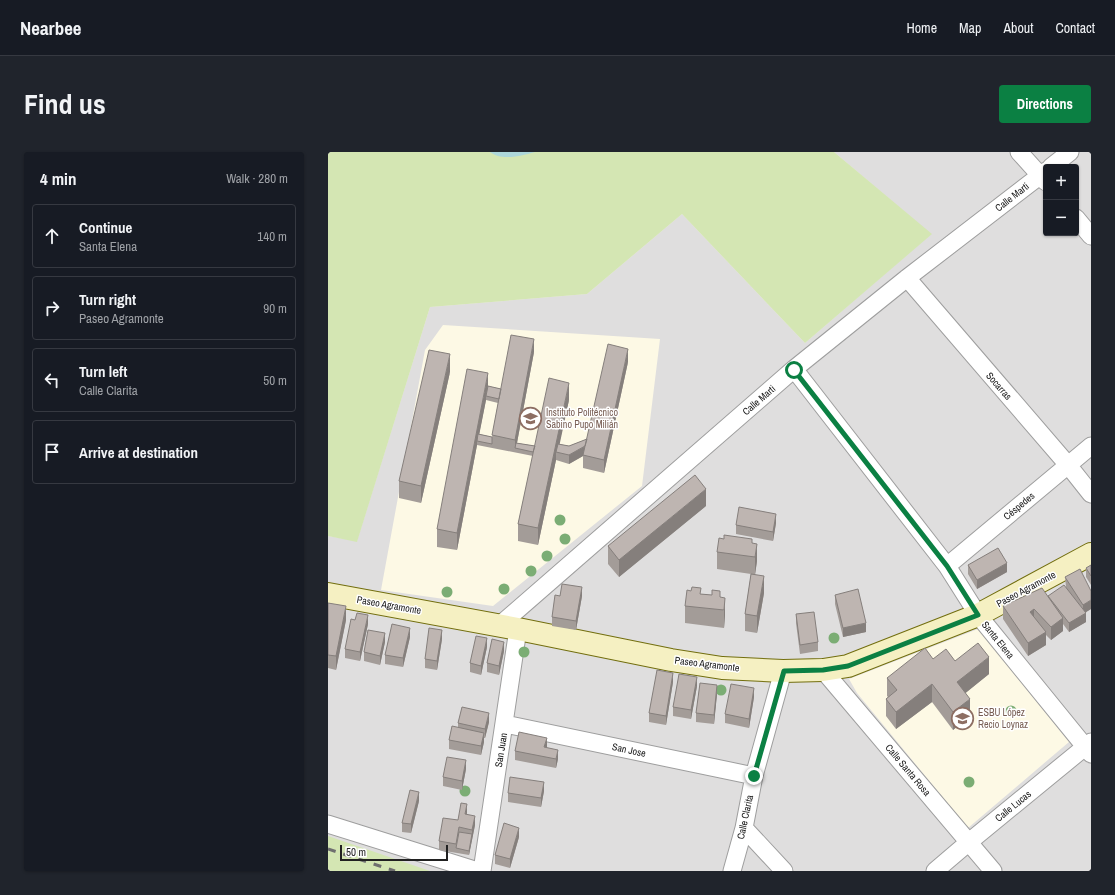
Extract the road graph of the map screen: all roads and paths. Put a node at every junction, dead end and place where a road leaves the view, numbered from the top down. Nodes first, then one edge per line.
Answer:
1 (1019, 152) edge
2 (1070, 152) edge
3 (1057, 164) edge
4 (1043, 172) edge
5 (1043, 176) edge
6 (1079, 222) edge
7 (1091, 236) edge
8 (906, 278) junction
9 (794, 370) junction
10 (1091, 446) edge
11 (1068, 466) junction
12 (1091, 494) edge
13 (1091, 554) edge
14 (947, 566) junction
15 (328, 594) edge
16 (978, 615) junction
17 (509, 627) junction
18 (823, 670) junction
19 (784, 671) junction
20 (505, 724) junction
21 (1089, 748) edge
22 (754, 776) junction
23 (328, 824) edge
24 (744, 828) junction
25 (969, 842) junction
26 (478, 871) edge
27 (482, 871) edge
28 (732, 871) edge
29 (784, 871) edge
30 (935, 871) edge
31 (993, 871) edge

1 - 4 street
2 - 3 street, Calle Marti
5 - 8 street, Calle Marti
6 - 7 street
8 - 9 street, Calle Marti
8 - 11 street, Socarras
9 - 14 street, Santa Elena
9 - 17 street, Calle Marti
10 - 11 street, Céspedes
11 - 12 street, Socarras
11 - 14 street, Céspedes
13 - 16 street, Paseo Agramonte
14 - 16 street, Santa Elena
15 - 17 street, Paseo Agramonte
16 - 18 street, Paseo Agramonte
16 - 21 street, Santa Elena
17 - 19 street, Paseo Agramonte
17 - 20 street, San Juan
18 - 19 street, Paseo Agramonte
18 - 25 street, Calle Santa Rosa
19 - 22 street, Calle Clarita
20 - 22 street, San Jose
20 - 27 street, San Juan
21 - 25 street, Calle Lucas
22 - 24 street, Calle Clarita
23 - 26 street
24 - 28 street, Calle Clarita
24 - 29 street
25 - 30 street, Calle Lucas
25 - 31 street, Calle Santa Rosa

